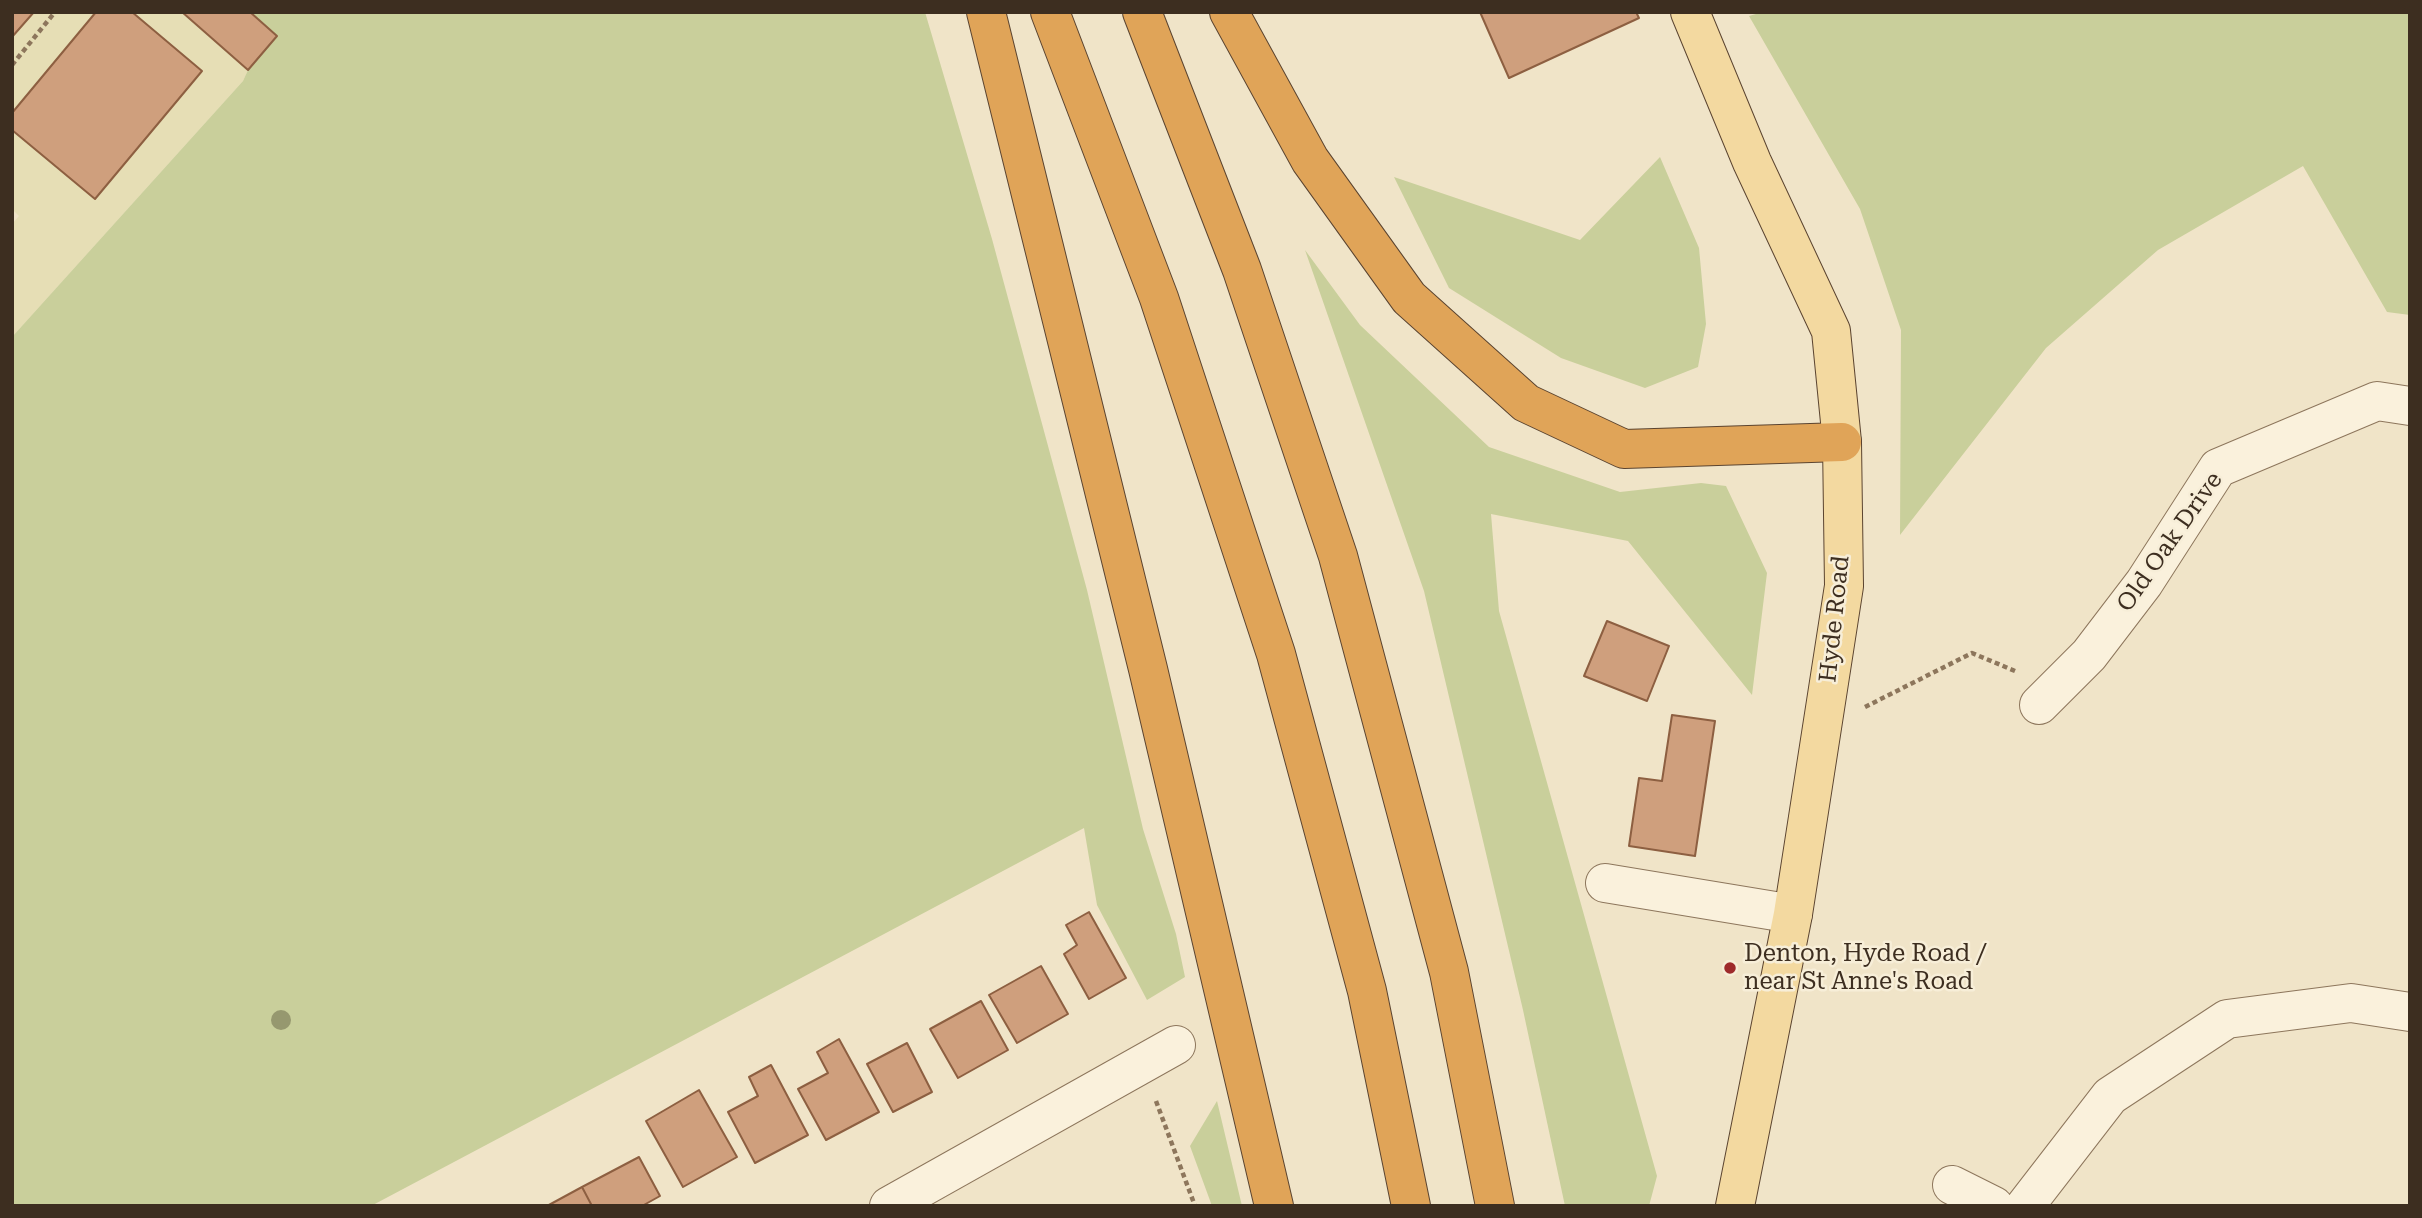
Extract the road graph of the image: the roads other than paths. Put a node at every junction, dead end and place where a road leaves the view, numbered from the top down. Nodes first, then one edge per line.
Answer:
1 (986, 12) edge
2 (1051, 12) edge
3 (1142, 12) edge
4 (1229, 12) edge
5 (1690, 12) edge
6 (2410, 406) edge
7 (1842, 442) junction
8 (2039, 705) dead end
9 (1605, 883) dead end
10 (1793, 914) junction
11 (2410, 1012) edge
12 (1176, 1045) dead end
13 (1952, 1185) dead end
14 (889, 1206) edge
15 (1274, 1206) edge
16 (1411, 1206) edge
17 (1495, 1206) edge
18 (1735, 1206) edge
19 (1994, 1206) edge
20 (2025, 1206) edge

1 - 15 highway
2 - 16 highway
3 - 17 highway
4 - 7 highway
5 - 7 main road, Hyde Road
6 - 8 street, Old Oak Drive
7 - 10 main road, Hyde Road
9 - 10 street
10 - 18 main road, Hyde Road
11 - 20 street
12 - 14 street
13 - 19 street

